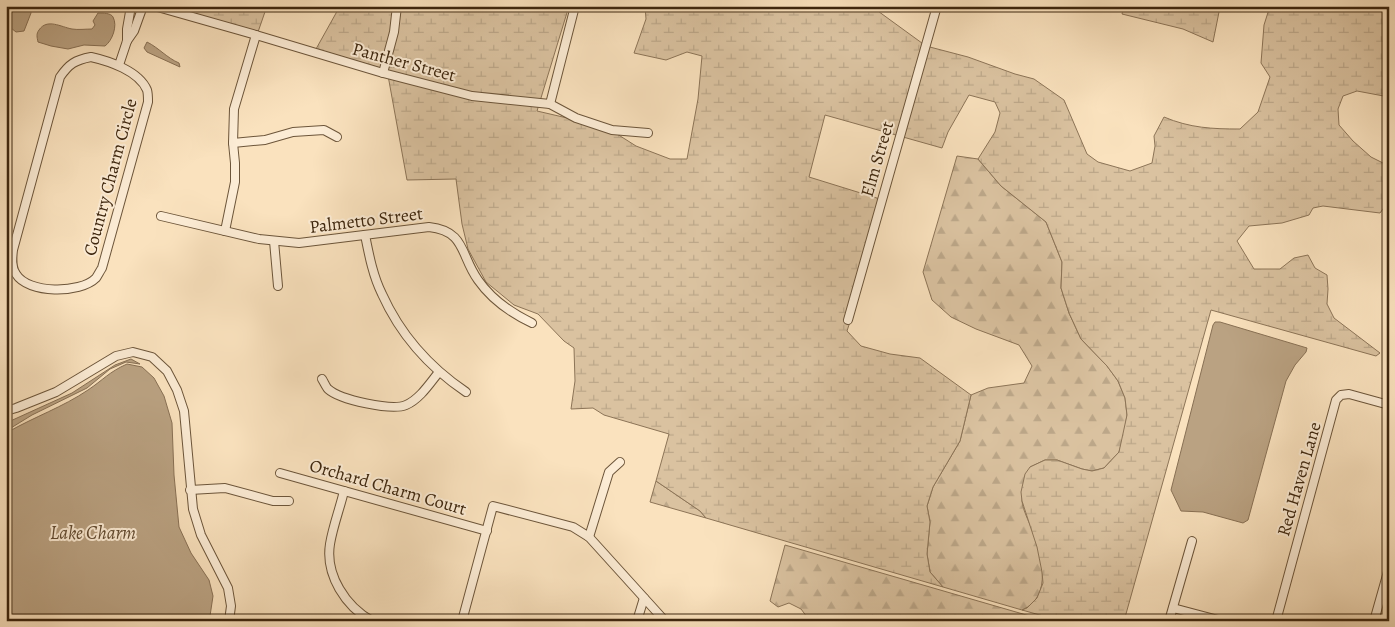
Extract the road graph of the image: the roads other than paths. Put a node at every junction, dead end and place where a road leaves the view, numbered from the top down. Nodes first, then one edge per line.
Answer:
1 (131, 6) edge
2 (143, 6) edge
3 (154, 6) edge
4 (397, 6) edge
5 (575, 6) edge
6 (937, 6) edge
7 (128, 22) junction
8 (136, 25) junction
9 (256, 34) junction
10 (127, 41) junction
11 (119, 65) junction
12 (383, 73) junction
13 (550, 104) junction
14 (648, 134) dead end
15 (337, 137) dead end
16 (233, 143) junction
17 (161, 216) dead end
18 (225, 231) junction
19 (365, 235) junction
20 (274, 241) junction
21 (278, 286) dead end
22 (848, 320) dead end
23 (532, 323) dead end
24 (439, 372) junction
25 (322, 379) dead end
26 (466, 392) dead end
27 (1389, 405) edge
28 (6, 411) edge
29 (620, 462) dead end
30 (280, 473) dead end
31 (190, 490) junction
32 (344, 491) junction
33 (289, 501) dead end
34 (487, 531) junction
35 (589, 537) junction
36 (1192, 541) dead end
37 (1389, 568) edge
38 (644, 598) junction
39 (1173, 608) junction
40 (1376, 620) edge
41 (229, 621) edge
42 (372, 621) edge
43 (462, 621) edge
44 (637, 621) edge
45 (665, 621) edge
46 (1169, 621) edge
47 (1222, 621) edge
48 (1276, 621) edge

1 - 7 street
2 - 8 street
3 - 9 street, Panther Street
4 - 12 street
5 - 13 street
6 - 22 street, Elm Street
7 - 8 street
7 - 10 street
8 - 10 street
9 - 12 street, Panther Street
9 - 16 street
10 - 11 street
11 - 11 street, Country Charm Circle
12 - 13 street, Panther Street
13 - 14 street, Panther Street
15 - 16 street
16 - 18 street
17 - 18 street, Palmetto Street
18 - 20 street, Palmetto Street
19 - 20 street, Palmetto Street
19 - 23 street, Palmetto Street
19 - 24 street
20 - 21 street
24 - 25 street
24 - 26 street
27 - 48 street, Red Haven Lane
28 - 31 street
29 - 35 street
30 - 32 street, Orchard Charm Court
31 - 33 street
31 - 41 street
32 - 34 street, Orchard Charm Court
32 - 42 street
34 - 35 street
34 - 43 street
35 - 38 street
36 - 39 street
37 - 40 street
38 - 44 street
38 - 45 street
39 - 46 street
39 - 47 street

